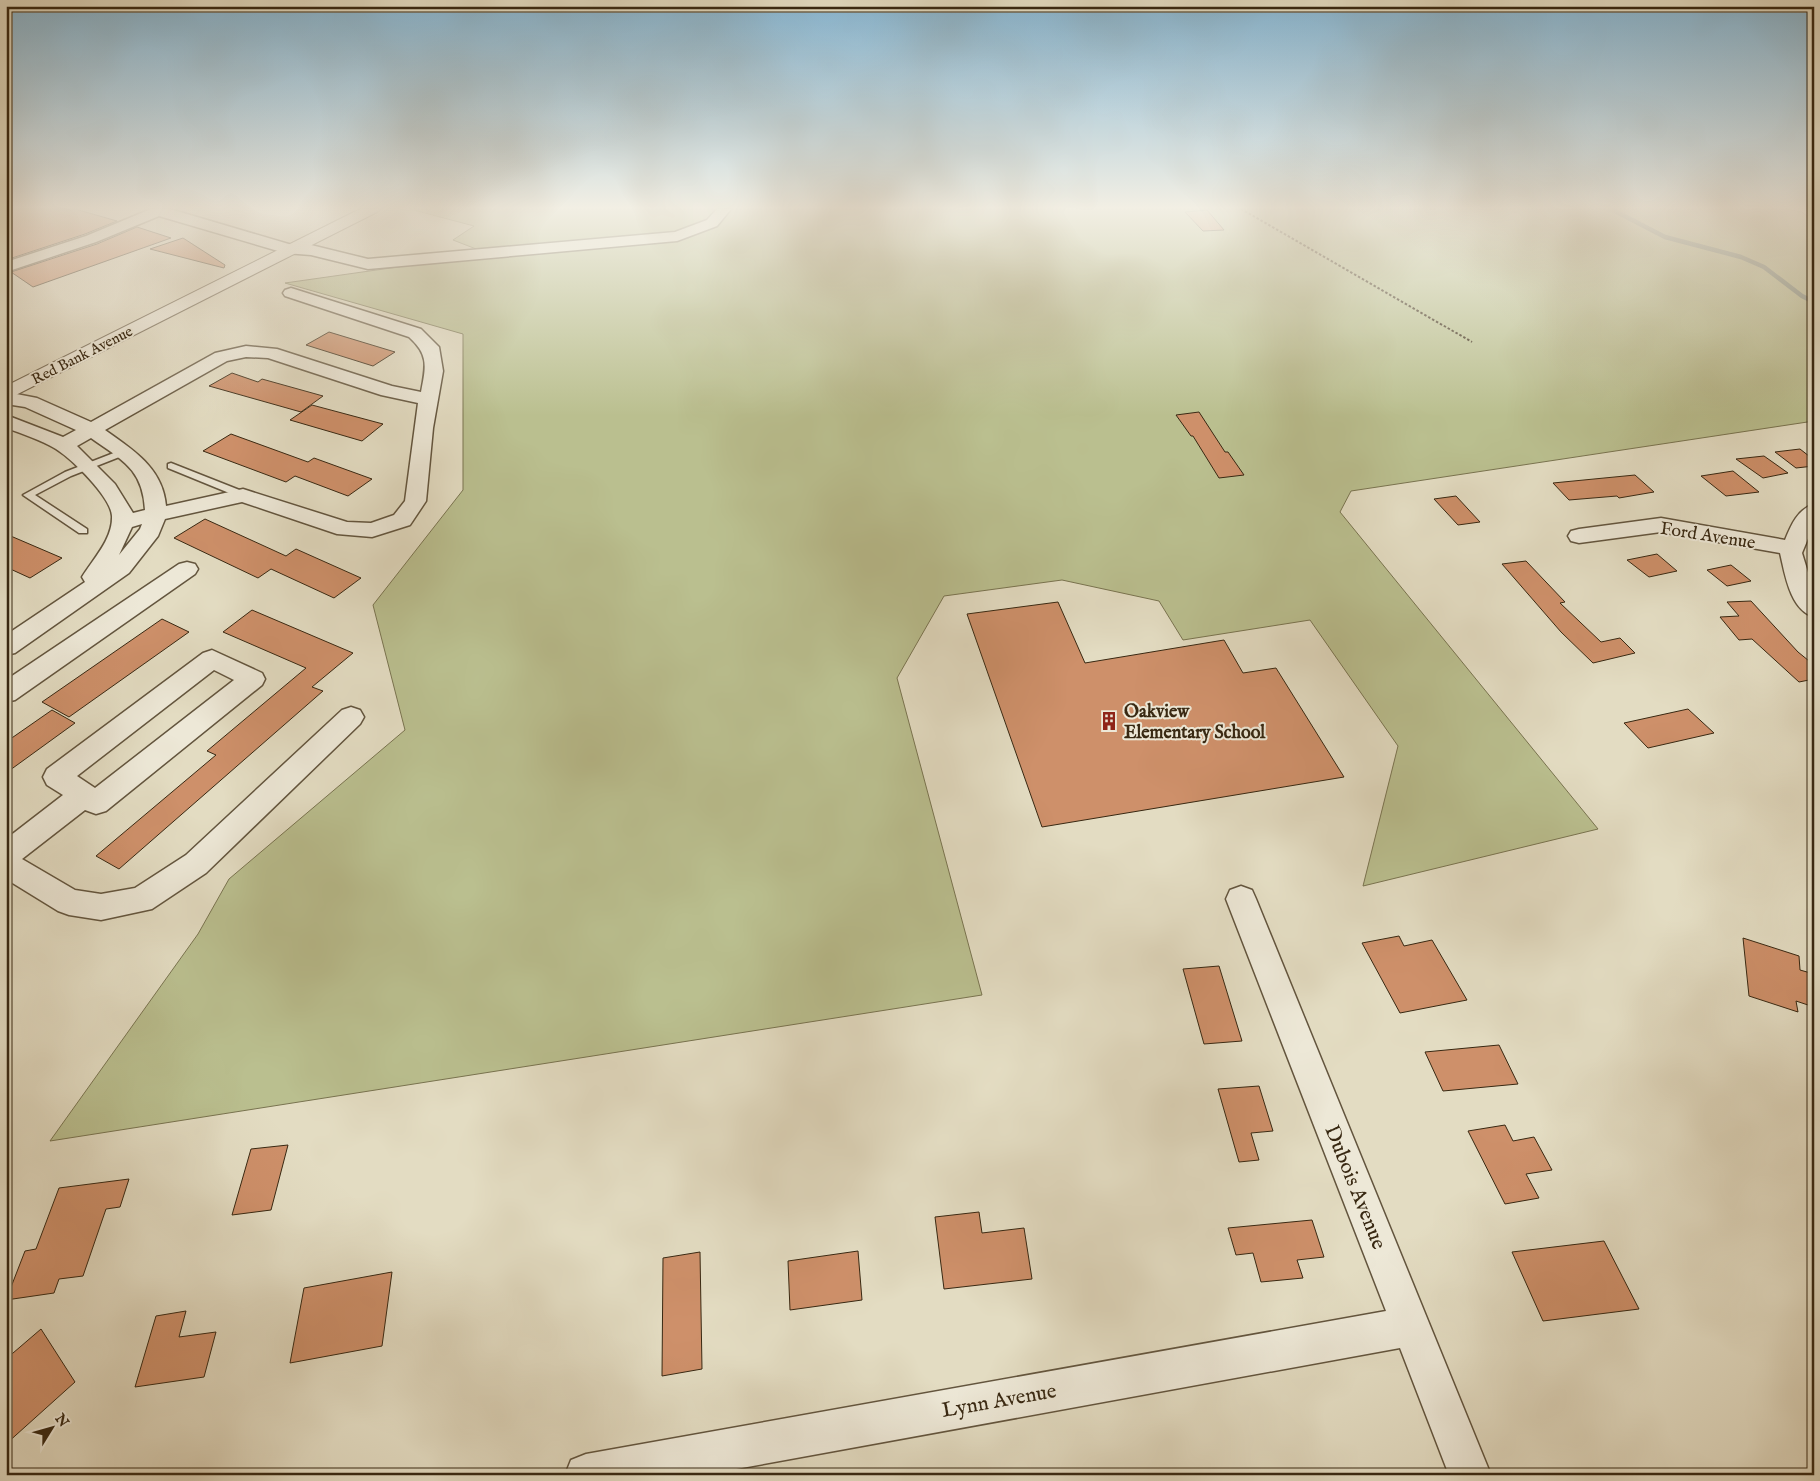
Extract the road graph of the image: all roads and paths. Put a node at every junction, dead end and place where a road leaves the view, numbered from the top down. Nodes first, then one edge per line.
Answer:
1 (235, 278) edge
2 (1361, 278) edge
3 (291, 293) dead end
4 (1472, 342) dead end
5 (6, 394) edge
6 (6, 398) edge
7 (428, 399) junction
8 (6, 421) edge
9 (92, 430) junction
10 (64, 445) junction
11 (124, 452) junction
12 (171, 466) dead end
13 (87, 467) junction
14 (243, 495) junction
15 (1814, 510) edge
16 (156, 514) junction
17 (122, 522) junction
18 (83, 531) dead end
19 (1579, 536) dead end
20 (1792, 548) junction
21 (187, 569) dead end
22 (73, 600) junction
23 (1814, 609) edge
24 (12, 636) edge
25 (6, 693) edge
26 (351, 717) dead end
27 (84, 795) junction
28 (6, 855) edge
29 (6, 864) edge
30 (1240, 899) dead end
31 (1412, 1326) junction
32 (586, 1475) edge
33 (1470, 1475) edge

1 - 5 street, Red Bank Avenue
2 - 4 path
3 - 7 street
6 - 9 street
7 - 9 street
7 - 14 street
8 - 10 street
9 - 10 street
9 - 11 street
10 - 13 street
11 - 13 lane
11 - 16 street
12 - 14 lane
13 - 17 street
13 - 18 lane
14 - 16 street
15 - 20 street
16 - 17 street
16 - 22 street
17 - 22 street
19 - 20 street, Ford Avenue
20 - 23 street
21 - 25 street
22 - 24 street
26 - 29 street
27 - 27 street
27 - 28 street
30 - 31 street, Dubois Avenue
31 - 32 street, Lynn Avenue
31 - 33 street, Dubois Avenue

